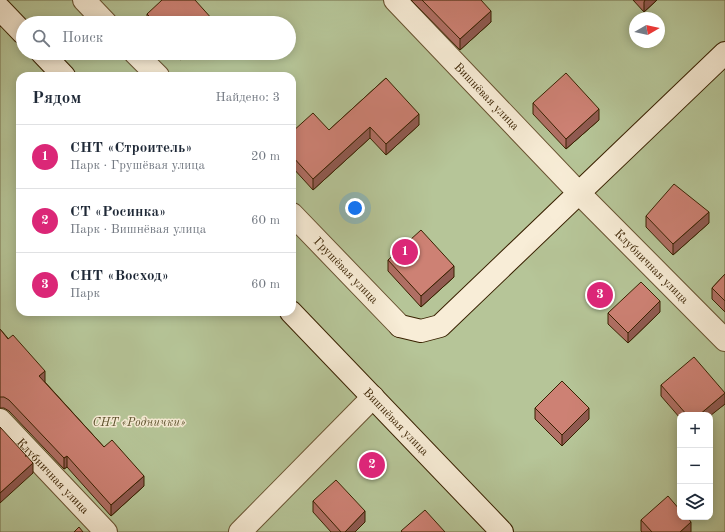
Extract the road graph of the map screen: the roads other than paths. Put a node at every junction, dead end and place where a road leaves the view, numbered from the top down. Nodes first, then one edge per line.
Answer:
1 (84, 0) edge
2 (395, 0) edge
3 (0, 9) edge
4 (99, 16) edge
5 (16, 26) edge
6 (725, 53) edge
7 (49, 60) edge
8 (142, 60) edge
9 (60, 72) edge
10 (154, 72) edge
11 (579, 193) junction
12 (296, 218) edge
13 (295, 316) edge
14 (725, 340) edge
15 (372, 397) junction
16 (0, 420) edge
17 (106, 532) edge
18 (240, 532) edge
19 (502, 532) edge

1 - 4 street
2 - 11 street, Вишнёвая улица
3 - 5 street
6 - 11 street
7 - 9 street
8 - 10 street
11 - 12 street, Грушёвая улица
11 - 14 street, Клубничная улица
13 - 15 street, Вишнёвая улица
15 - 18 street
15 - 19 street, Вишнёвая улица
16 - 17 street, Клубничная улица

